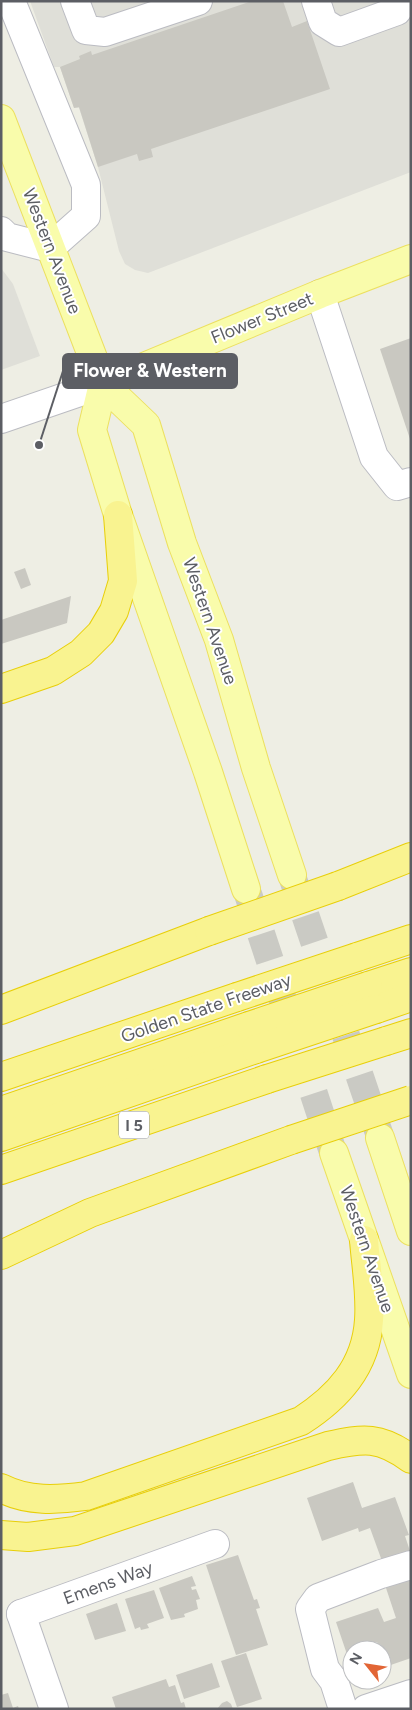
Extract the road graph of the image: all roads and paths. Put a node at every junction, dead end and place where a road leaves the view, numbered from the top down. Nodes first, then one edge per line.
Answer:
1 (11, 1) edge
2 (75, 1) edge
3 (198, 1) edge
4 (316, 1) edge
5 (403, 1) edge
6 (1, 119) edge
7 (1, 231) edge
8 (50, 248) junction
9 (411, 260) edge
10 (320, 294) junction
11 (103, 384) junction
12 (1, 419) edge
13 (411, 482) edge
14 (118, 515) junction
15 (1, 689) edge
16 (411, 857) edge
17 (292, 874) tunnel mouth
18 (246, 889) tunnel mouth
19 (411, 939) edge
20 (411, 972) edge
21 (411, 997) edge
22 (372, 998) junction
23 (1, 1010) edge
24 (252, 1037) junction
25 (399, 1037) edge
26 (1, 1077) edge
27 (411, 1100) edge
28 (1, 1111) edge
29 (1, 1137) edge
30 (380, 1138) tunnel mouth
31 (334, 1153) tunnel mouth
32 (1, 1170) edge
33 (90, 1213) junction
34 (411, 1231) edge
35 (1, 1235) edge
36 (364, 1240) junction
37 (1, 1255) edge
38 (411, 1374) edge
39 (411, 1459) edge
40 (1, 1488) edge
41 (1, 1535) edge
42 (215, 1544) dead end
43 (411, 1565) edge
44 (11, 1610) edge
45 (411, 1694) edge
46 (54, 1709) edge
47 (343, 1709) edge
48 (366, 1709) edge

1 - 8 street
2 - 3 street
4 - 5 street
6 - 8 main road, Western Avenue
7 - 8 street
8 - 11 main road, Western Avenue
9 - 10 main road, Flower Street
10 - 11 main road, Flower Street
10 - 13 street
11 - 12 street, Flower Street
11 - 14 main road
11 - 17 main road, Western Avenue
14 - 15 highway
14 - 18 main road
16 - 23 highway, bridge
19 - 26 highway, Golden State Freeway, bridge
20 - 22 highway
21 - 22 highway
22 - 24 highway, bridge
24 - 28 highway
24 - 29 highway
25 - 32 highway, I 5, bridge
27 - 33 highway, bridge
30 - 34 main road
31 - 36 main road, Western Avenue
33 - 35 highway
33 - 37 highway
36 - 38 main road, Western Avenue
36 - 40 highway
39 - 41 highway
42 - 44 street, Emens Way
43 - 47 street
44 - 46 street
45 - 48 street

